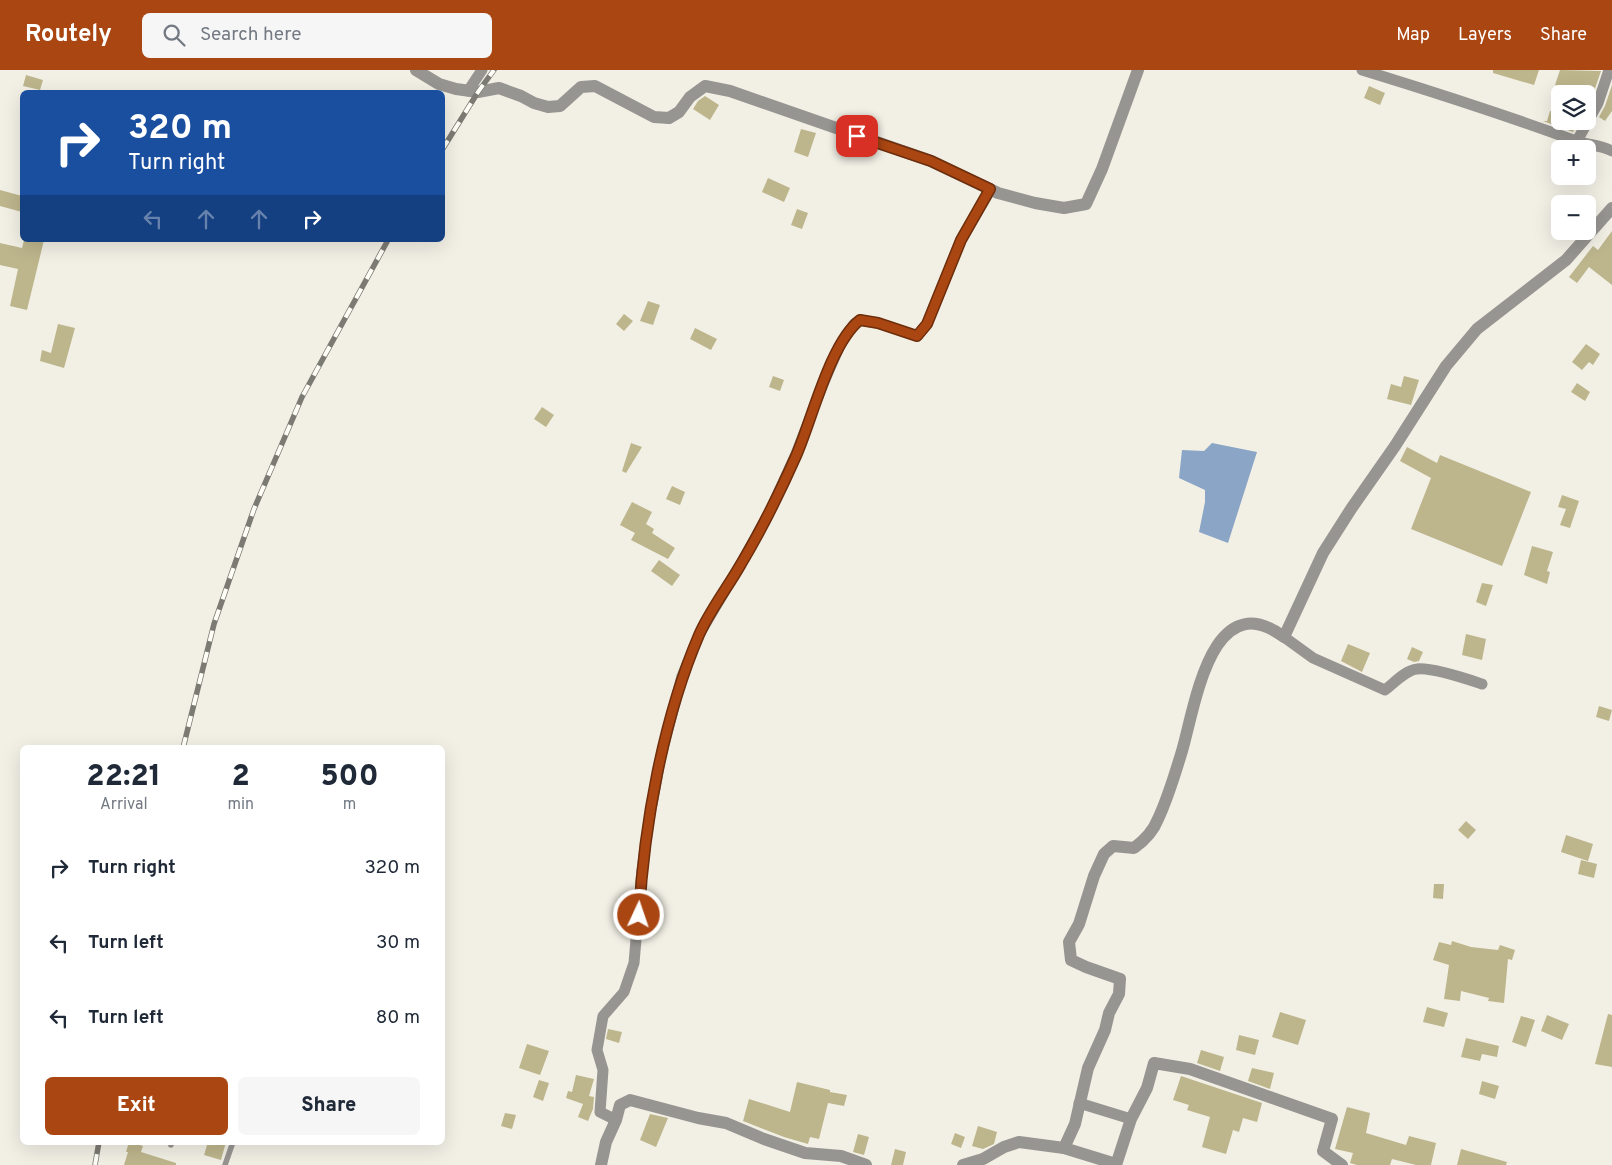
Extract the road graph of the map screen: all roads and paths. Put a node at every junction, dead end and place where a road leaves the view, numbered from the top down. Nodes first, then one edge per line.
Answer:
1 (416, 70) edge
2 (482, 70) edge
3 (1138, 70) edge
4 (1362, 70) edge
5 (1609, 70) edge
6 (468, 91) junction
7 (1574, 140) edge
8 (1578, 140) edge
9 (1596, 146) edge
10 (1612, 152) edge
11 (990, 189) junction
12 (1612, 208) edge
13 (1284, 638) junction
14 (1482, 684) dead end
15 (1079, 1103) junction
16 (616, 1120) junction
17 (1131, 1120) junction
18 (232, 1145) edge
19 (1064, 1148) junction
20 (1116, 1164) edge
21 (225, 1165) edge
22 (601, 1165) edge
23 (866, 1165) edge
24 (963, 1165) edge
25 (1342, 1165) edge

1 - 6 street
2 - 6 street
3 - 11 street
4 - 7 street
5 - 8 street
6 - 11 street
9 - 10 street
11 - 16 street
12 - 13 street
13 - 14 street
13 - 15 street
15 - 17 street
15 - 19 street
16 - 22 street
16 - 23 street
17 - 20 street
17 - 25 street
18 - 21 lane
19 - 20 street
19 - 24 street

